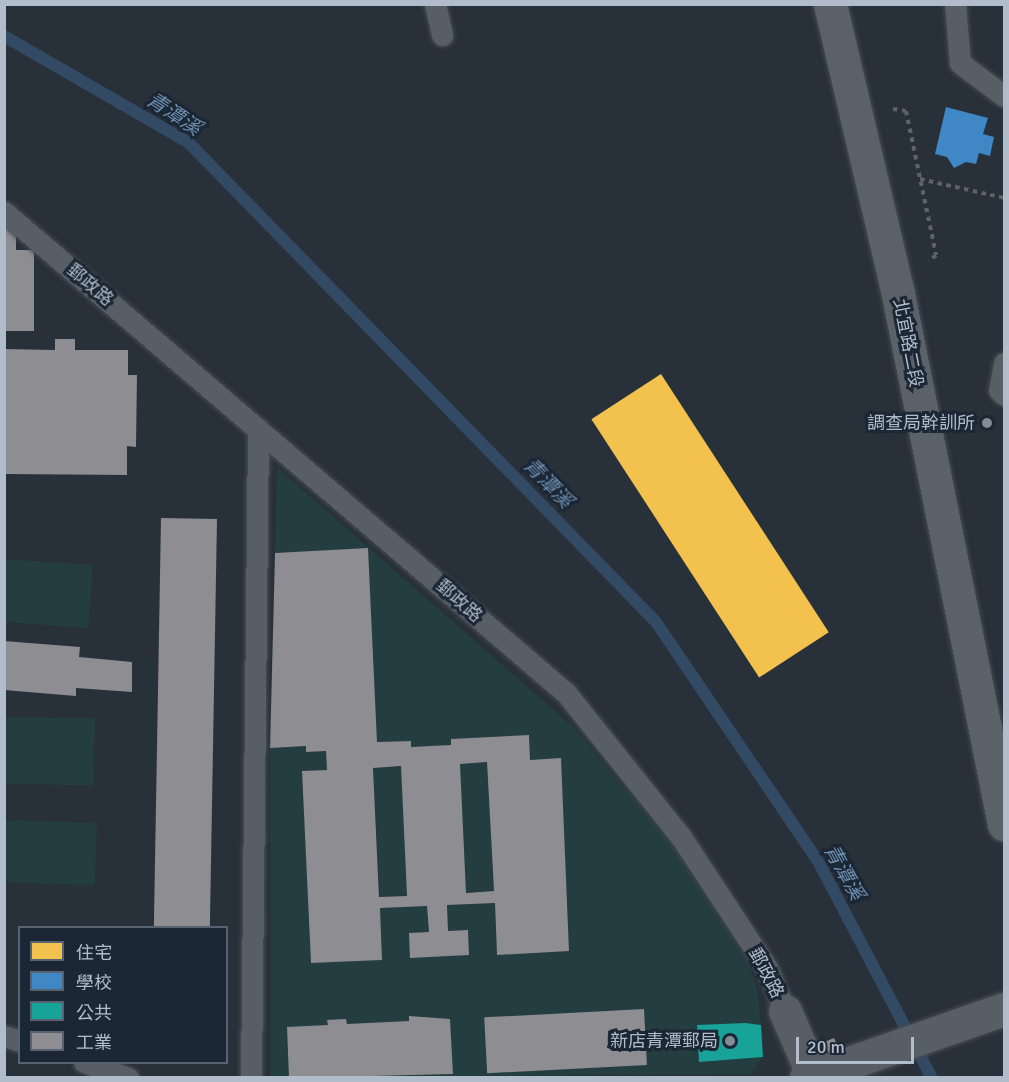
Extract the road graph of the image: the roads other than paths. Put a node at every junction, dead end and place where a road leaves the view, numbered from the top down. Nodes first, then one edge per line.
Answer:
1 (435, 4) edge
2 (830, 4) edge
3 (955, 4) edge
4 (442, 35) dead end
5 (1005, 96) edge
6 (4, 212) edge
7 (1005, 363) edge
8 (1005, 395) edge
9 (258, 429) junction
10 (1005, 824) edge
11 (1001, 1009) edge
12 (785, 1011) joint
13 (90, 1064) edge
14 (809, 1076) edge
15 (128, 1077) edge
16 (251, 1077) edge

1 - 4 lane
2 - 10 main road, 北宜路二段
3 - 5 lane
6 - 9 lane, 郵政路
7 - 8 lane
9 - 12 lane, 郵政路
9 - 16 lane
11 - 14 street, 郵政路
12 - 14 street, 郵政路
13 - 15 lane

